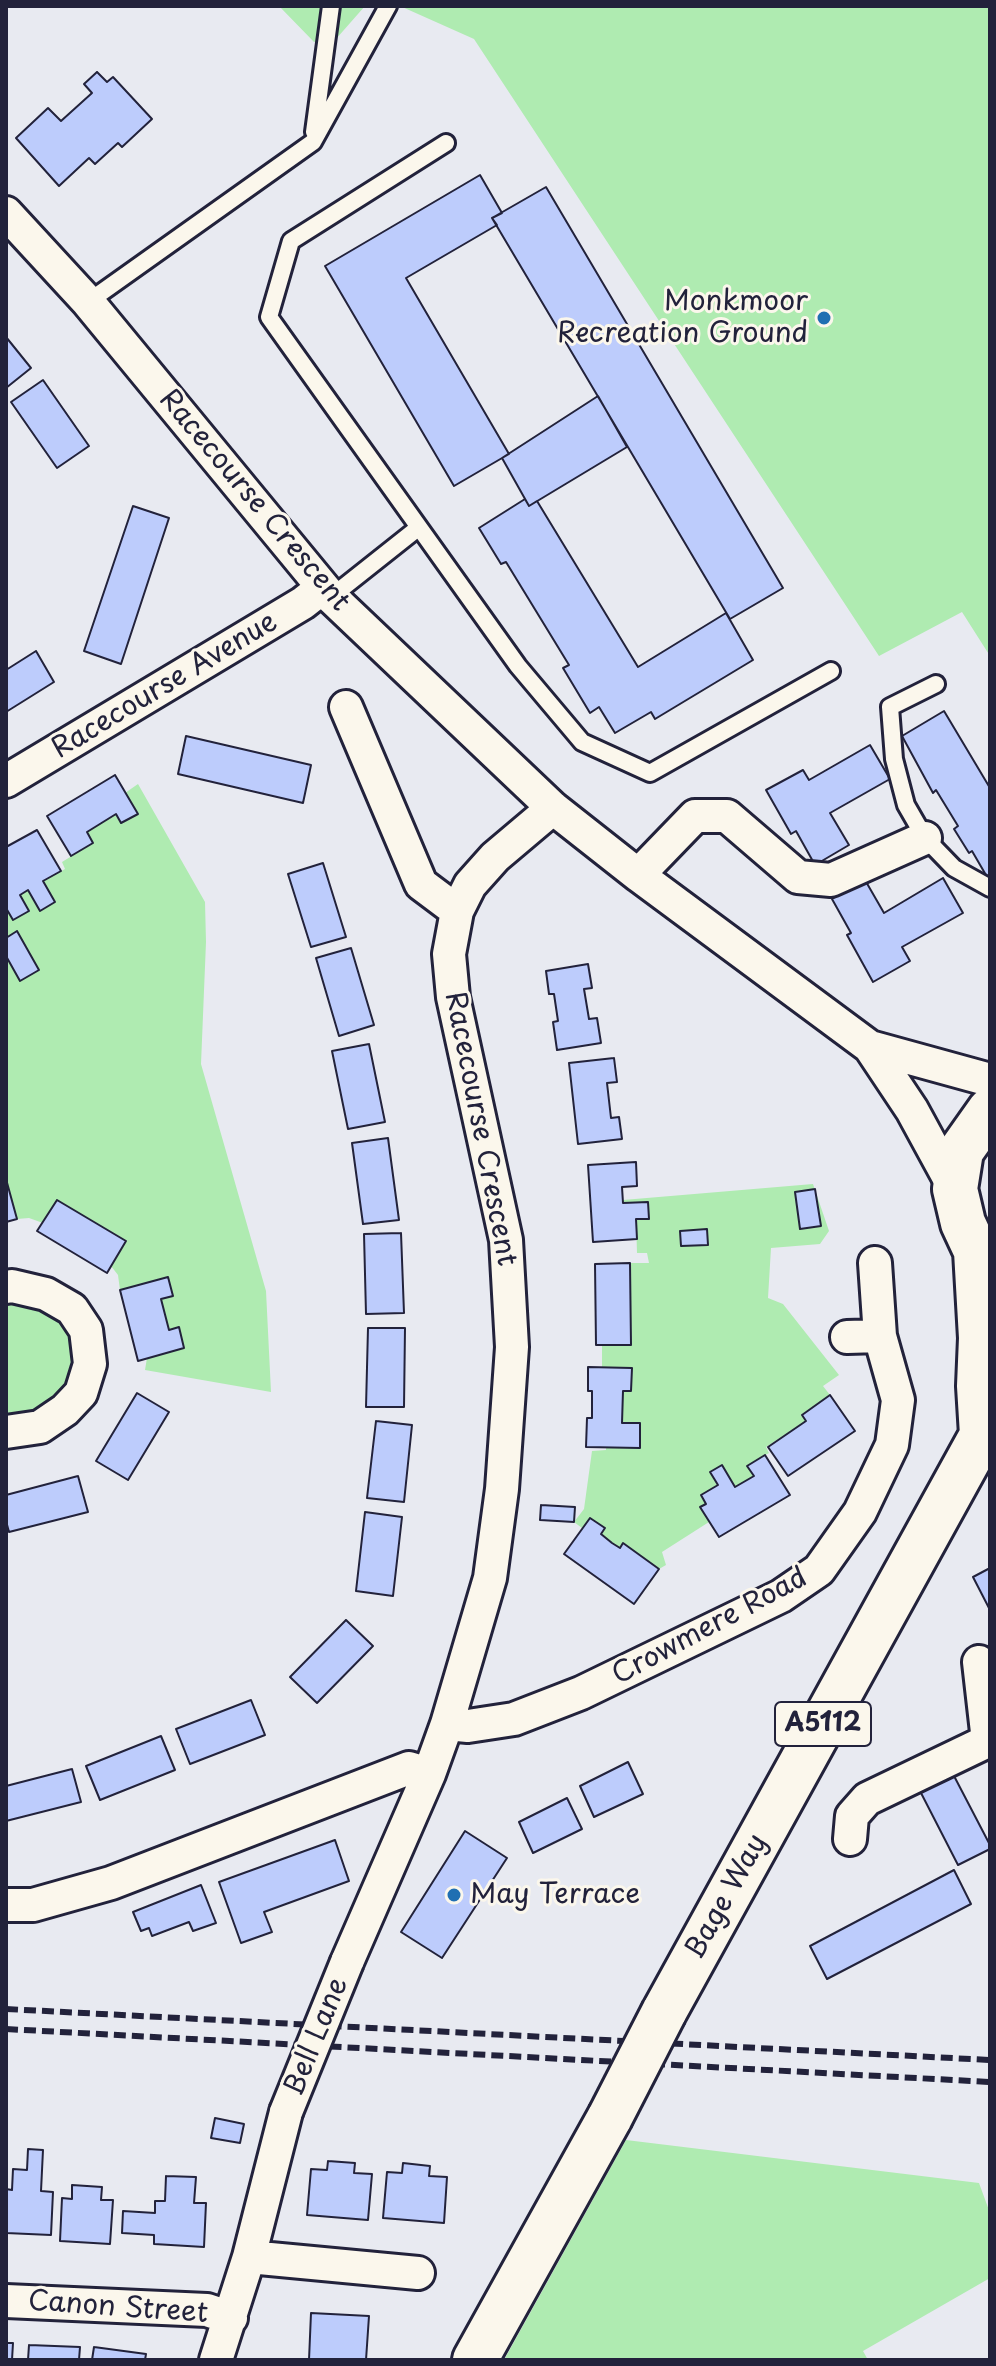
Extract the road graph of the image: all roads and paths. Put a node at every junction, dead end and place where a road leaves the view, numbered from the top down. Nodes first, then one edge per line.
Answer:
1 (331, 6) edge
2 (388, 6) edge
3 (313, 142) junction
4 (446, 143) dead end
5 (6, 213) edge
6 (88, 302) junction
7 (418, 528) junction
8 (326, 592) junction
9 (831, 671) dead end
10 (936, 684) dead end
11 (346, 707) dead end
12 (6, 781) edge
13 (553, 808) junction
14 (925, 838) junction
15 (638, 875) junction
16 (990, 888) edge
17 (457, 911) junction
18 (870, 1047) junction
19 (990, 1080) edge
20 (990, 1110) edge
21 (955, 1189) junction
22 (983, 1260) edge
23 (875, 1263) dead end
24 (6, 1287) edge
25 (880, 1336) junction
26 (847, 1337) dead end
27 (986, 1430) edge
28 (6, 1432) edge
29 (979, 1662) dead end
30 (447, 1724) junction
31 (989, 1741) edge
32 (429, 1774) junction
33 (850, 1839) dead end
34 (6, 1905) edge
35 (249, 2257) junction
36 (418, 2273) dead end
37 (6, 2301) edge
38 (231, 2318) junction
39 (216, 2360) edge
40 (475, 2360) edge

1 - 3 lane
2 - 3 lane
3 - 6 lane
4 - 7 lane
5 - 6 street, Racecourse Crescent
6 - 8 street, Racecourse Crescent
7 - 8 lane
7 - 9 lane
8 - 12 street, Racecourse Avenue
8 - 13 street, Racecourse Crescent
10 - 14 lane
11 - 17 street
13 - 15 street, Racecourse Crescent
13 - 17 street, Racecourse Crescent
14 - 15 street
14 - 16 lane
15 - 18 street, Racecourse Crescent
17 - 30 street, Racecourse Crescent
18 - 19 street, Racecourse Crescent
18 - 21 street, Racecourse Crescent
20 - 21 main road, A5112
21 - 22 main road, A5112
22 - 27 main road, Bage Way / A5112
23 - 25 street, Crowmere Road
24 - 28 street
25 - 26 street
25 - 30 street, Crowmere Road
27 - 40 main road, Bage Way / A5112, bridge
29 - 31 street
30 - 32 street, Bell Lane
31 - 33 street
32 - 34 street
32 - 35 street, Bell Lane, bridge
35 - 36 street
35 - 38 street, Bell Lane
37 - 38 street, Canon Street
38 - 39 street, Bell Lane

